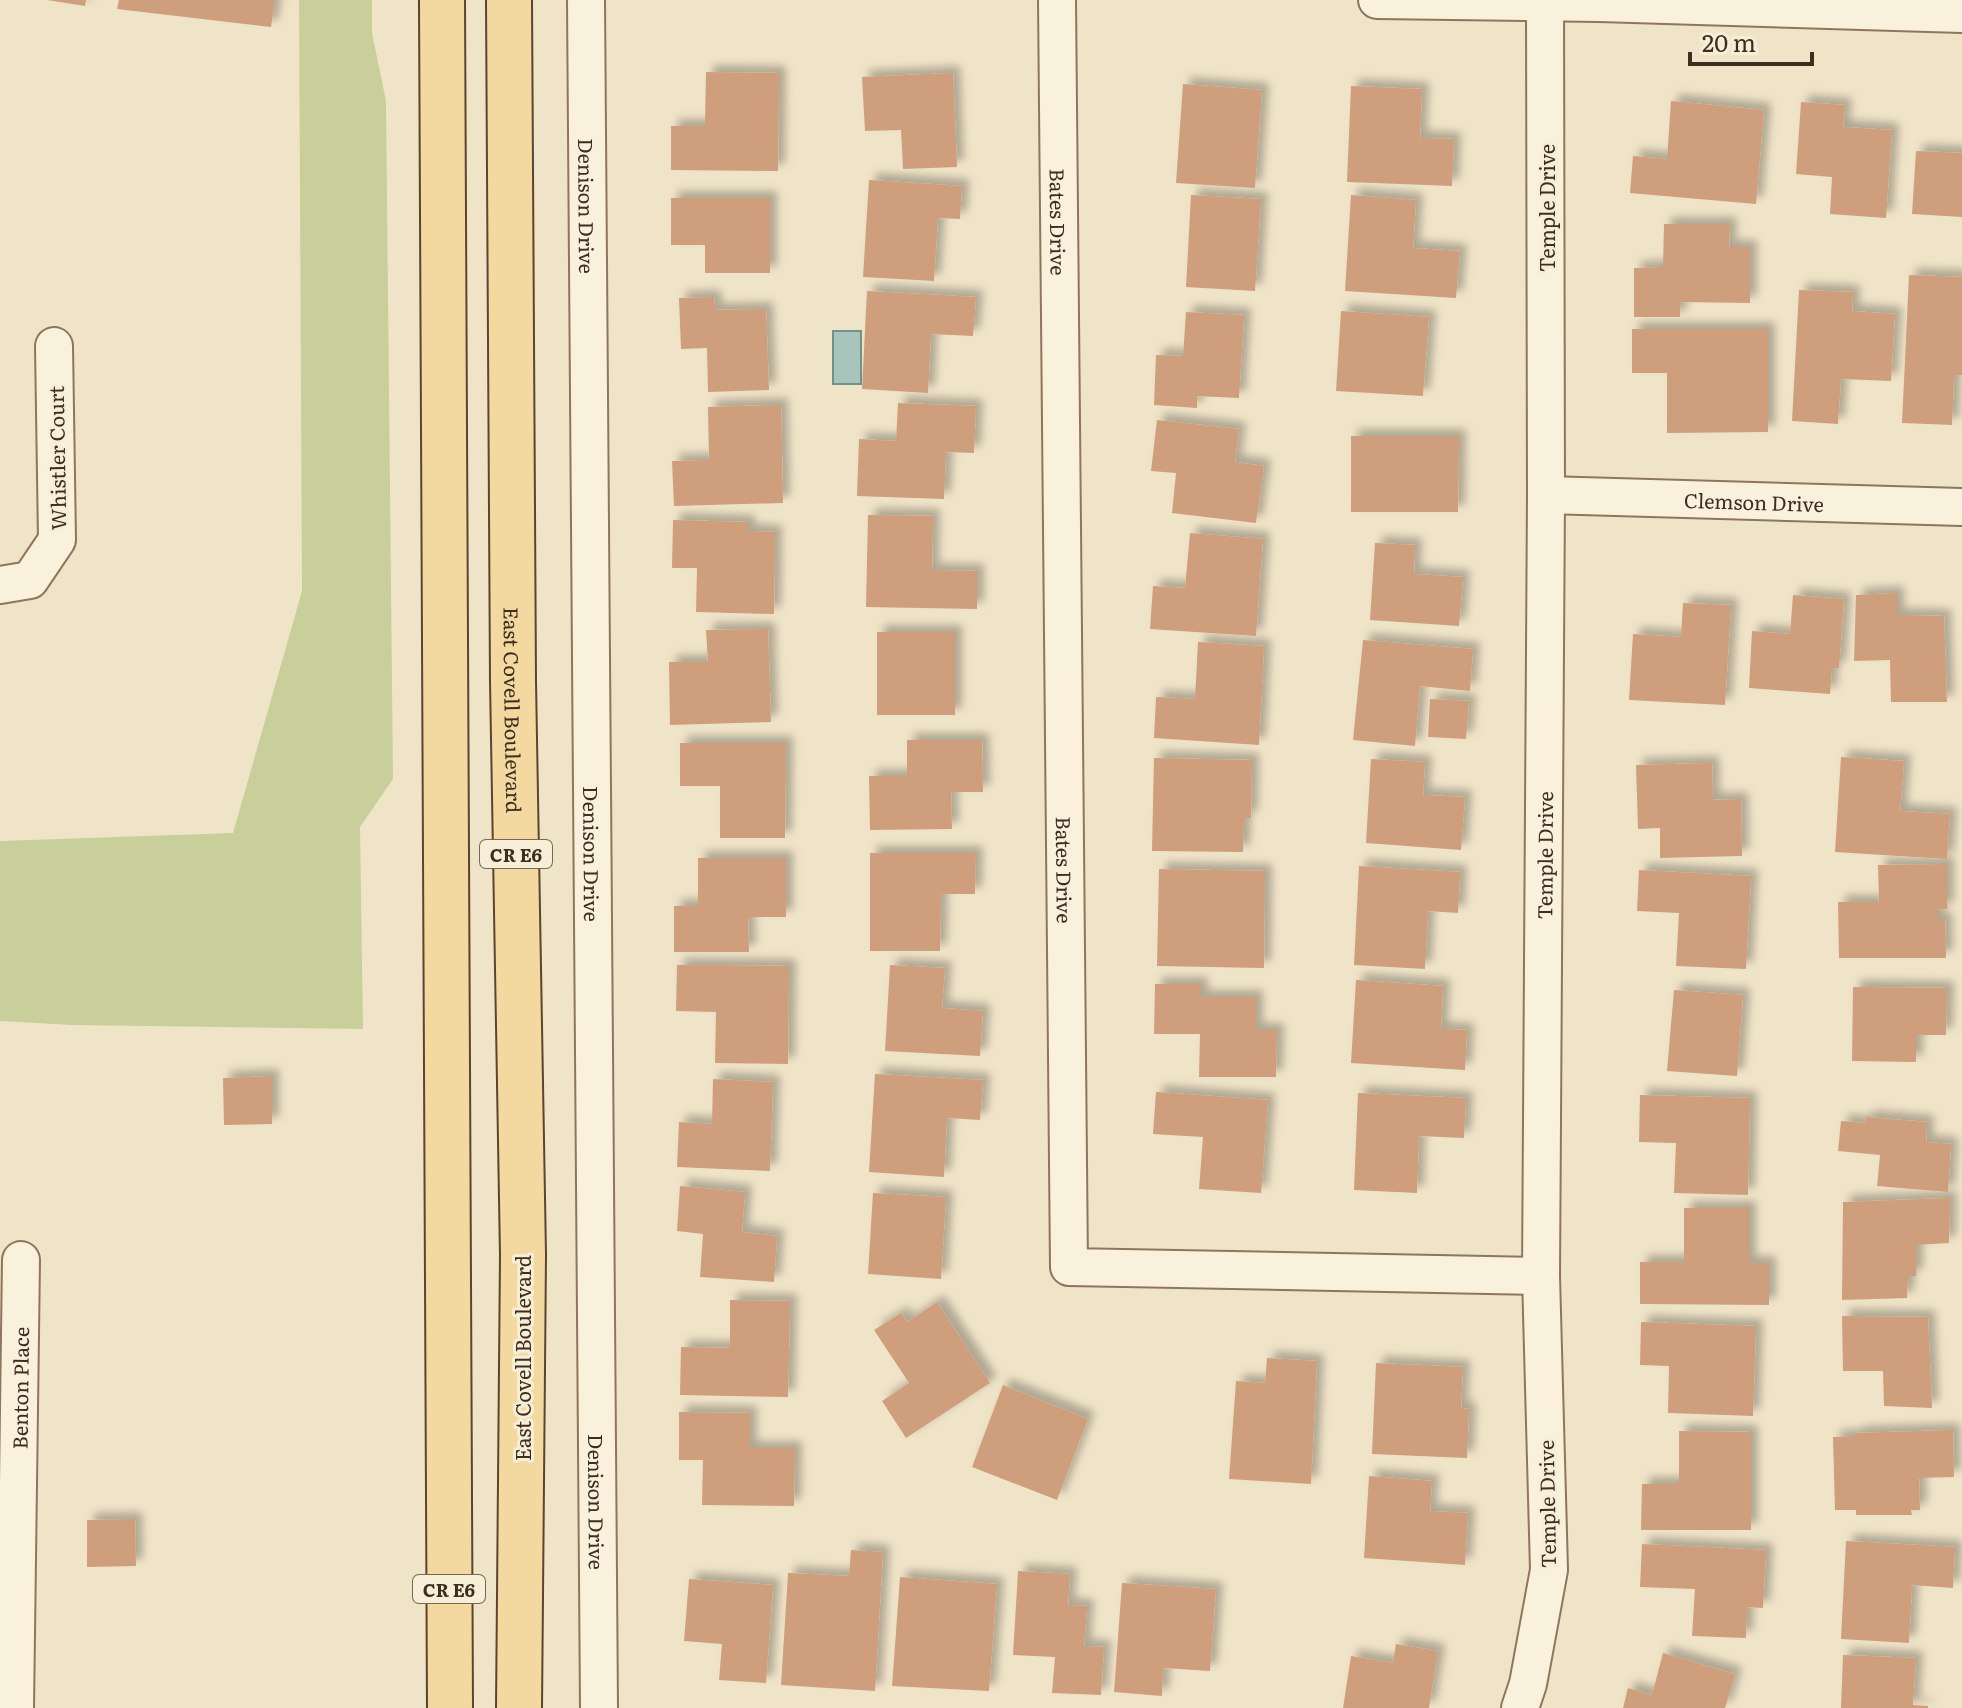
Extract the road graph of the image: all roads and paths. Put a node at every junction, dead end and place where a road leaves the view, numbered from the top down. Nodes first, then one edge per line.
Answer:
1 (442, 0) edge
2 (509, 0) edge
3 (586, 0) edge
4 (1057, 0) edge
5 (1377, 0) edge
6 (1545, 2) edge
7 (1962, 14) edge
8 (54, 346) dead end
9 (1546, 495) junction
10 (1962, 507) edge
11 (0, 585) edge
12 (21, 1260) dead end
13 (1541, 1276) junction
14 (15, 1708) edge
15 (450, 1708) edge
16 (519, 1708) edge
17 (599, 1708) edge
18 (1520, 1708) edge

1 - 15 main road, CR E6
2 - 16 main road, East Covell Boulevard / CR E6
3 - 17 street, Denison Drive
4 - 13 street, Bates Drive
5 - 6 street
6 - 7 street
6 - 9 street, Temple Drive
8 - 11 street, Whistler Court
9 - 10 street, Clemson Drive
9 - 13 street, Temple Drive
12 - 14 street, Benton Place
13 - 18 street, Temple Drive

